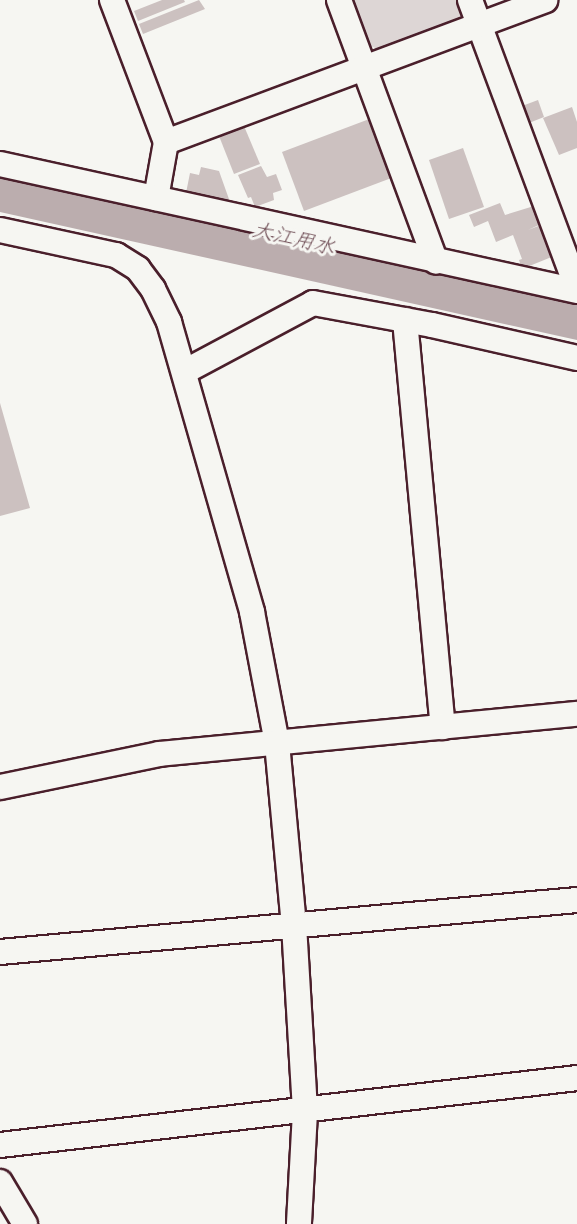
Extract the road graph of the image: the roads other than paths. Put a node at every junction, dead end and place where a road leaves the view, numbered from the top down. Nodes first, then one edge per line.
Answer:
1 (112, 0) edge
2 (339, 0) edge
3 (470, 0) edge
4 (545, 0) edge
5 (479, 25) junction
6 (364, 68) junction
7 (166, 142) junction
8 (0, 164) edge
9 (156, 198) junction
10 (0, 230) edge
11 (436, 262) junction
12 (577, 289) edge
13 (405, 320) junction
14 (577, 357) edge
15 (184, 372) junction
16 (577, 714) edge
17 (443, 727) junction
18 (277, 743) junction
19 (0, 787) edge
20 (577, 900) edge
21 (294, 925) junction
22 (0, 952) edge
23 (577, 1078) edge
24 (305, 1112) junction
25 (0, 1145) edge
26 (0, 1182) edge
27 (25, 1224) edge
28 (299, 1224) edge

1 - 7 street
2 - 6 street
3 - 5 street
4 - 5 street
5 - 6 street
5 - 12 street
6 - 7 street
6 - 11 street
7 - 9 street
8 - 9 street
9 - 11 street
10 - 15 street
11 - 12 street
13 - 14 street
13 - 15 street
13 - 17 street
15 - 18 street
16 - 17 street
17 - 18 street
18 - 19 street
18 - 21 street
20 - 21 street
21 - 22 street
21 - 24 street
23 - 24 street
24 - 25 street
24 - 28 street
26 - 27 street

